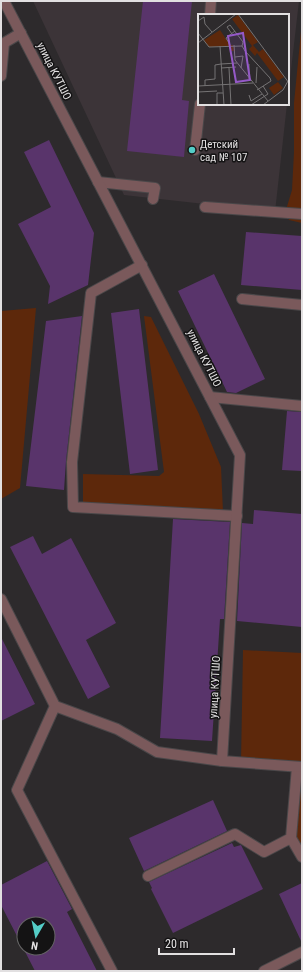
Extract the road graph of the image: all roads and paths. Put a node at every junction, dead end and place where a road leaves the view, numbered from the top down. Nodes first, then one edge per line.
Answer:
1 (4, 1) edge
2 (211, 1) edge
3 (210, 14) edge
4 (21, 33) junction
5 (1, 76) edge
6 (200, 105) edge
7 (195, 150) dead end
8 (98, 182) junction
9 (153, 199) dead end
10 (205, 207) dead end
11 (302, 214) edge
12 (142, 265) junction
13 (242, 299) dead end
14 (302, 305) edge
15 (210, 397) junction
16 (302, 406) edge
17 (237, 516) junction
18 (1, 599) edge
19 (55, 706) junction
20 (222, 761) junction
21 (299, 767) edge
22 (291, 838) junction
23 (302, 856) edge
24 (148, 876) dead end
25 (302, 952) edge
26 (112, 971) edge
27 (264, 971) edge

1 - 4 street, улица КУТШО
2 - 3 street
4 - 5 street
4 - 8 street, улица КУТШО
6 - 7 street
8 - 9 street
8 - 12 street, улица КУТШО
10 - 11 street
12 - 15 street, улица КУТШО
12 - 17 street
13 - 14 street
15 - 16 street
15 - 17 street, улица КУТШО
17 - 20 street, улица КУТШО
18 - 19 street
19 - 20 street
19 - 26 street
20 - 21 street
21 - 22 street
22 - 23 street
22 - 24 street
25 - 27 street

